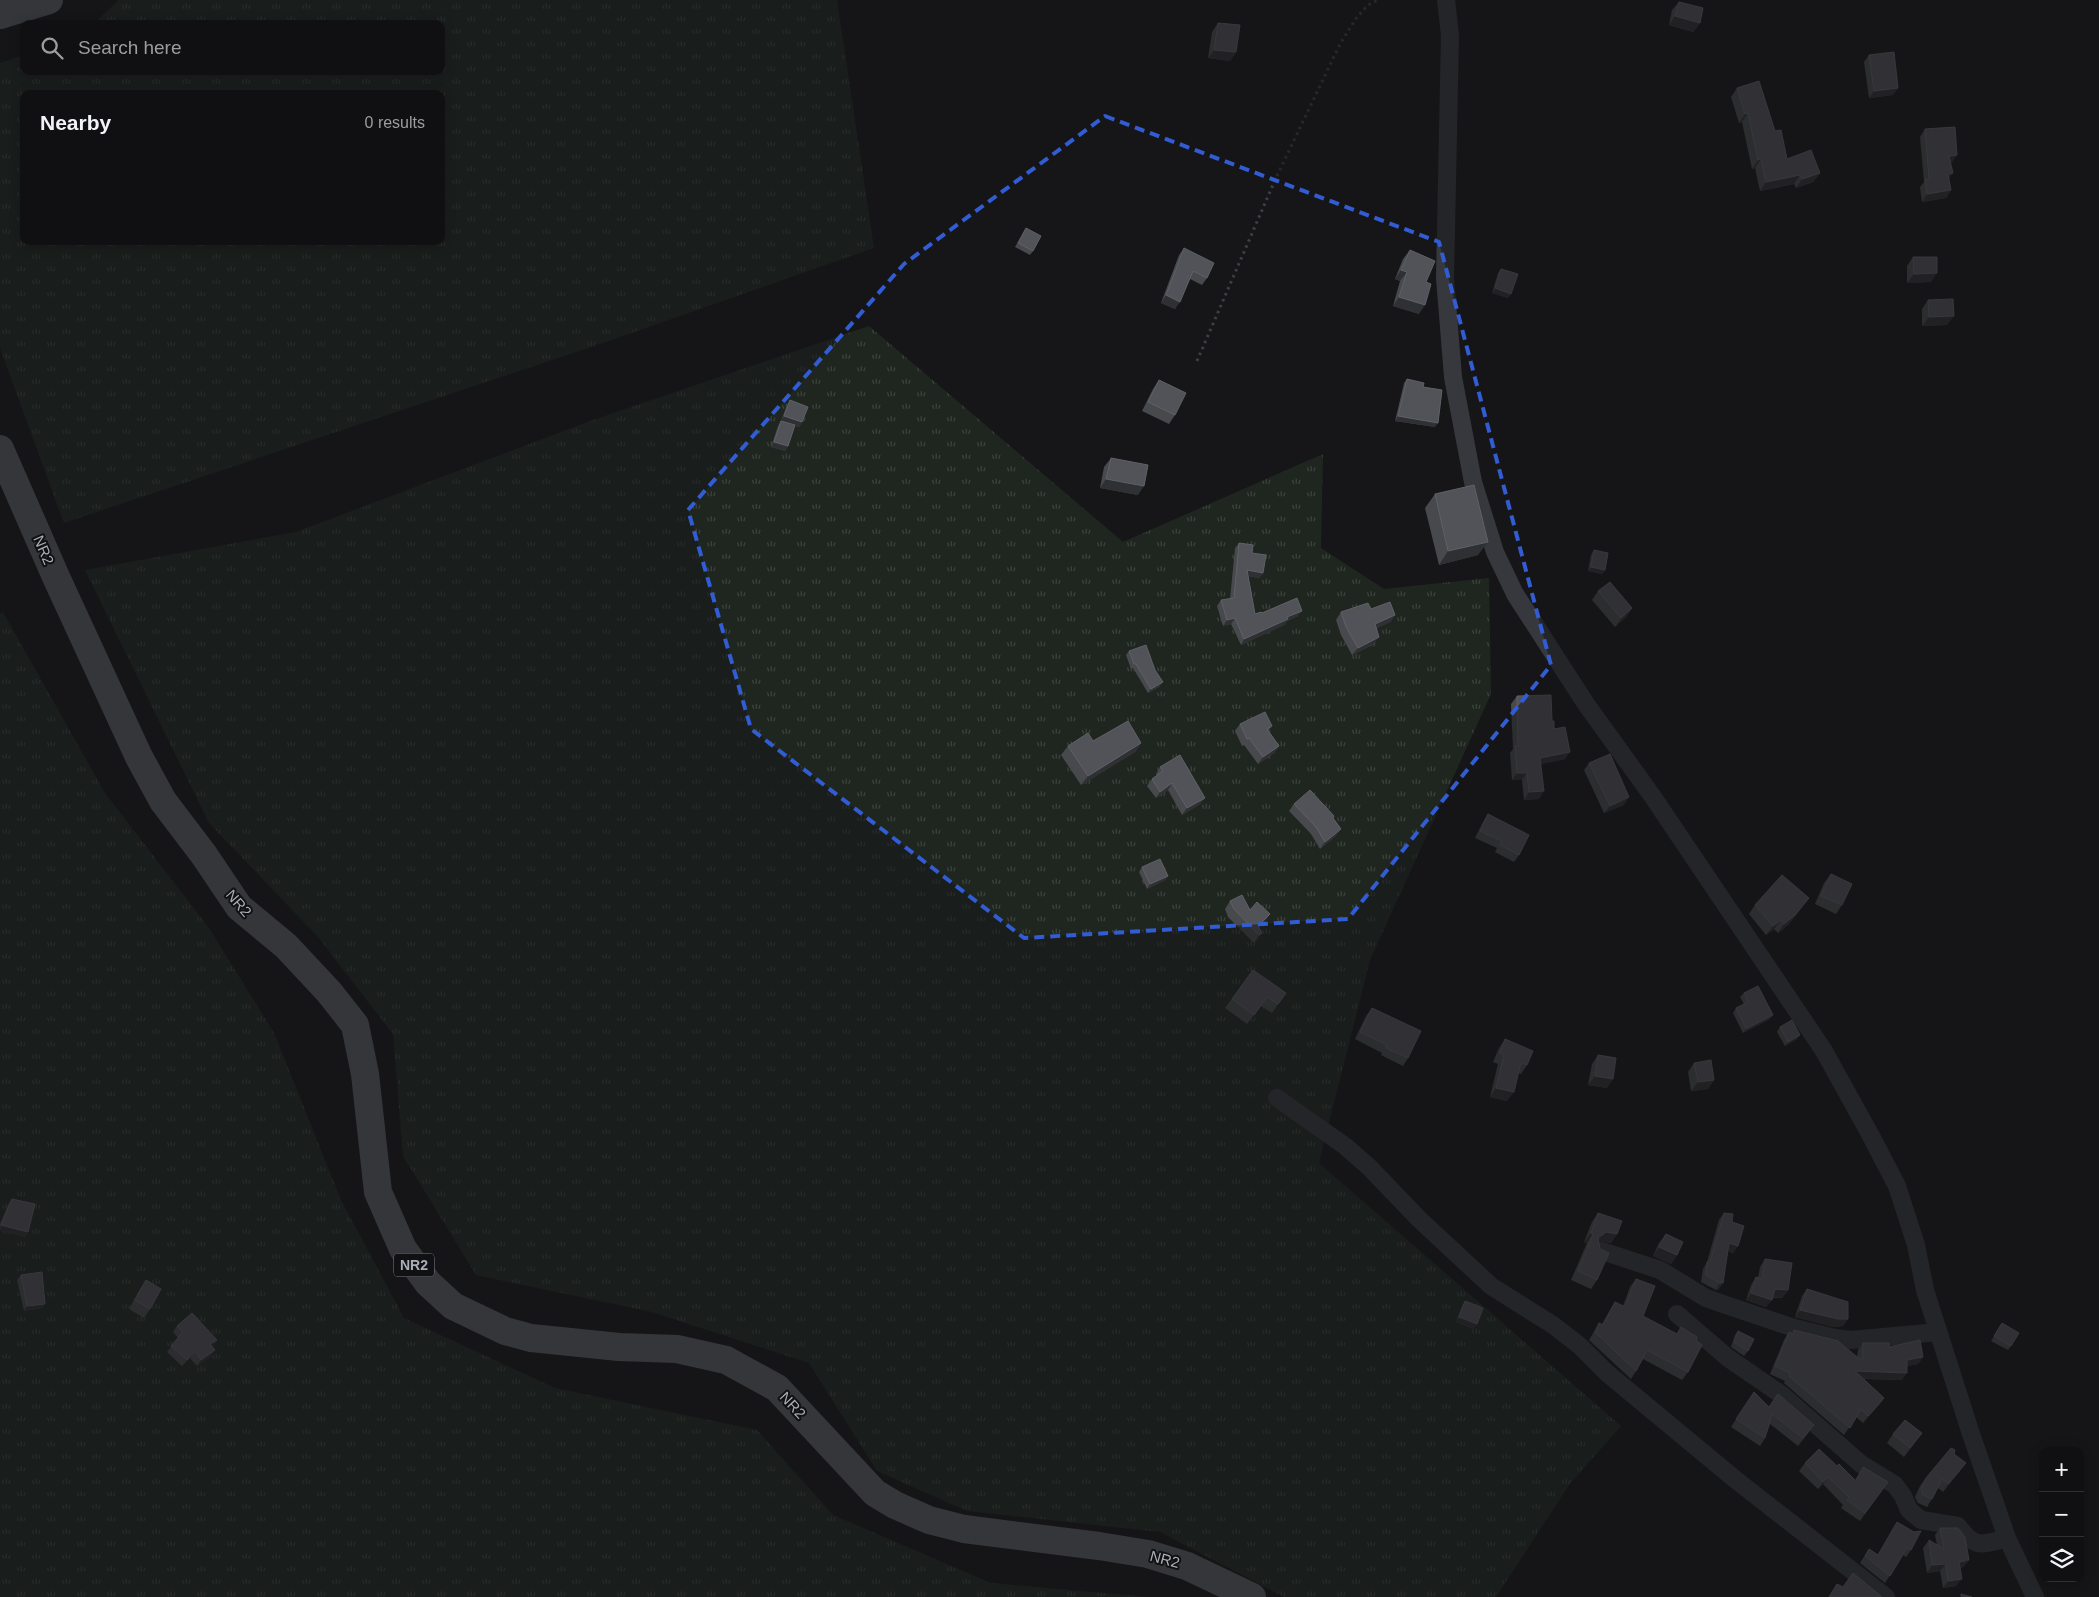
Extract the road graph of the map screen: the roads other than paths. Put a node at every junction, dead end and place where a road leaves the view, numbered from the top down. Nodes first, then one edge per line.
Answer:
1 (49, 0) edge
2 (1446, 0) edge
3 (0, 15) edge
4 (0, 449) edge
5 (1276, 1098) dead end
6 (1602, 1251) edge
7 (1676, 1314) dead end
8 (1938, 1332) junction
9 (2007, 1538) junction
10 (1252, 1597) edge
11 (1886, 1597) edge
12 (2035, 1597) edge

1 - 3 highway
2 - 8 street
4 - 10 highway, NR2 / NR2
5 - 11 street
6 - 8 street
7 - 9 street
8 - 9 street
9 - 12 street

